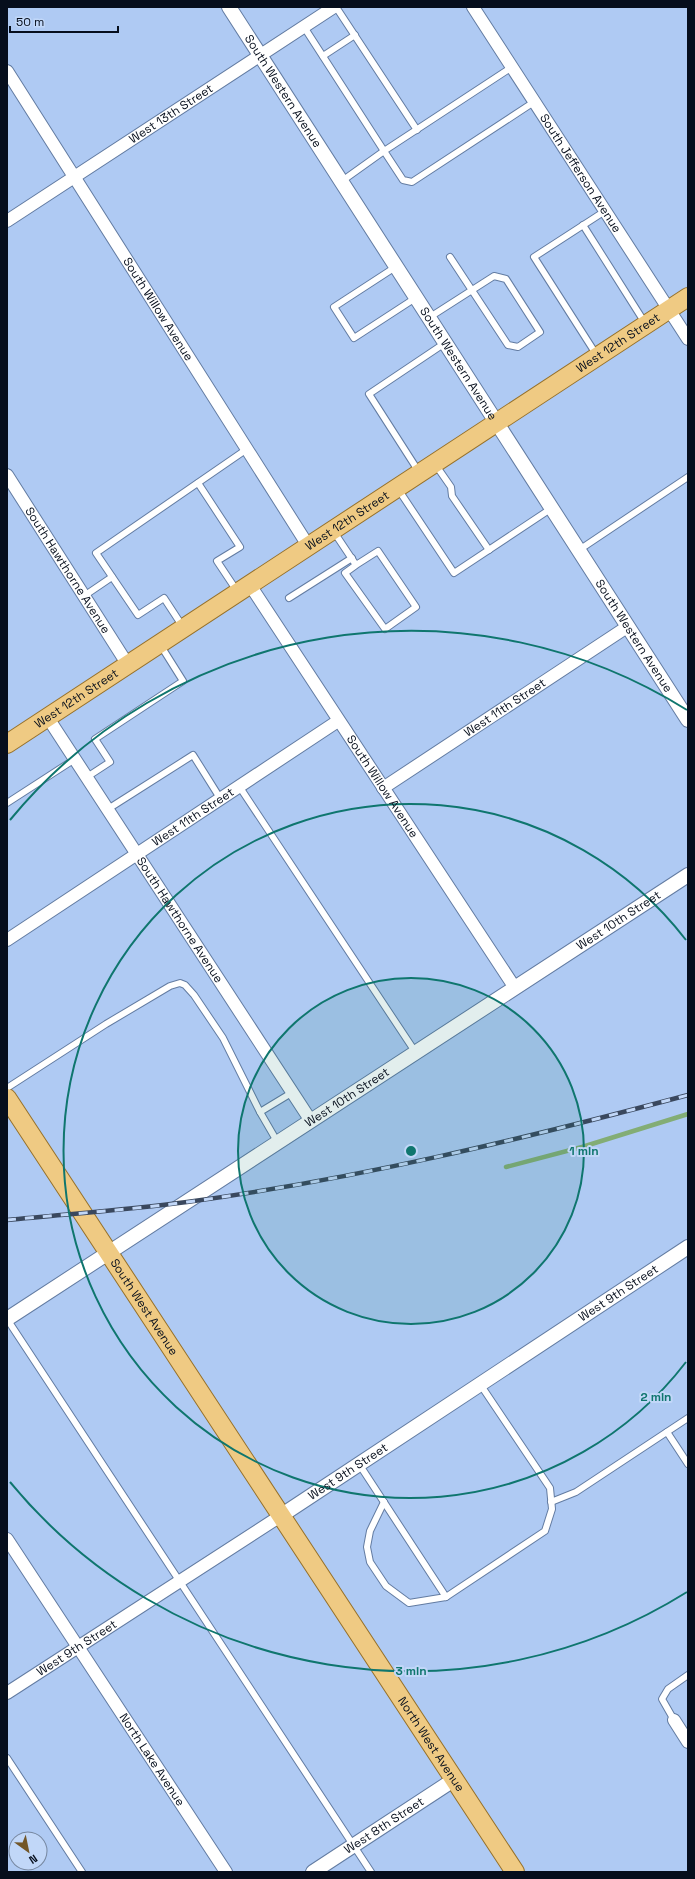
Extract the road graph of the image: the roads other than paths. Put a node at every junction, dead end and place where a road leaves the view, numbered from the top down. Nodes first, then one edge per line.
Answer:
1 (229, 7) edge
2 (335, 7) edge
3 (473, 7) edge
4 (304, 27) junction
5 (355, 35) junction
6 (261, 55) junction
7 (323, 56) junction
8 (512, 67) junction
9 (7, 71) edge
10 (534, 102) junction
11 (417, 130) junction
12 (384, 151) junction
13 (75, 177) junction
14 (342, 181) junction
15 (605, 211) junction
16 (7, 221) edge
17 (583, 225) junction
18 (450, 257) dead end
19 (397, 266) junction
20 (471, 290) junction
21 (688, 297) edge
22 (417, 298) junction
23 (669, 310) junction
24 (430, 317) junction
25 (646, 324) junction
26 (688, 339) edge
27 (446, 343) junction
28 (598, 356) junction
29 (497, 422) junction
30 (247, 450) junction
31 (435, 463) junction
32 (420, 473) junction
33 (688, 477) edge
34 (8, 480) edge
35 (198, 483) junction
36 (398, 488) junction
37 (552, 508) junction
38 (333, 531) junction
39 (309, 547) junction
40 (489, 550) junction
41 (579, 550) junction
42 (352, 558) junction
43 (356, 565) junction
44 (112, 577) junction
45 (244, 589) junction
46 (84, 596) junction
47 (288, 598) dead end
48 (627, 627) junction
49 (184, 628) junction
50 (160, 644) junction
51 (128, 665) junction
52 (48, 718) junction
53 (338, 720) junction
54 (688, 720) edge
55 (7, 744) edge
56 (75, 759) junction
57 (87, 777) junction
58 (239, 786) junction
59 (383, 788) junction
60 (220, 798) junction
61 (7, 803) edge
62 (108, 809) junction
63 (137, 854) junction
64 (688, 875) edge
65 (7, 940) edge
66 (515, 988) junction
67 (416, 1053) junction
68 (7, 1088) edge
69 (293, 1092) junction
70 (7, 1098) edge
71 (260, 1112) junction
72 (311, 1121) junction
73 (278, 1143) junction
74 (688, 1247) edge
75 (109, 1253) junction
76 (7, 1319) edge
77 (480, 1384) junction
78 (688, 1418) edge
79 (667, 1432) junction
80 (359, 1464) junction
81 (688, 1464) edge
82 (384, 1502) junction
83 (551, 1502) junction
84 (282, 1515) junction
85 (7, 1539) edge
86 (178, 1581) junction
87 (446, 1597) junction
88 (78, 1647) junction
89 (688, 1675) edge
90 (7, 1693) edge
91 (674, 1720) joint
92 (688, 1742) edge
93 (7, 1758) edge
94 (455, 1779) junction
95 (353, 1846) junction
96 (82, 1872) edge
97 (226, 1872) edge
98 (313, 1872) edge
99 (371, 1872) edge
100 (515, 1872) edge

1 - 6 street, South Western Avenue
2 - 4 street, West 13th Street
2 - 5 lane
3 - 8 street, South Jefferson Avenue
4 - 6 street, West 13th Street
4 - 7 lane
5 - 7 lane
5 - 11 lane
6 - 13 street, West 13th Street
6 - 14 street, South Western Avenue
7 - 12 lane
8 - 10 street, South Jefferson Avenue
8 - 11 lane
9 - 13 street, South Willow Avenue
10 - 12 lane
10 - 15 street, South Jefferson Avenue
11 - 12 lane
12 - 14 lane
13 - 16 street, West 13th Street
13 - 30 street, South Willow Avenue
14 - 19 street, South Western Avenue
15 - 17 lane
15 - 23 street, South Jefferson Avenue
17 - 25 lane
17 - 28 lane
18 - 20 lane
19 - 22 street, South Western Avenue
19 - 22 lane
20 - 20 lane
20 - 24 lane
21 - 23 main road, West 12th Street
22 - 24 street, South Western Avenue
23 - 25 main road, West 12th Street
23 - 26 street, South Jefferson Avenue
24 - 27 street, South Western Avenue
25 - 28 main road, West 12th Street
27 - 29 street, South Western Avenue
27 - 32 lane
28 - 29 main road, West 12th Street
29 - 31 main road, West 12th Street
29 - 37 street, South Western Avenue
30 - 35 lane
30 - 39 street, South Willow Avenue
31 - 32 main road, West 12th Street
31 - 40 lane
32 - 36 main road, West 12th Street
33 - 41 lane
34 - 46 street, South Hawthorne Avenue
35 - 44 lane
35 - 45 lane
36 - 38 main road, West 12th Street
36 - 40 lane
37 - 40 lane
37 - 41 street, South Western Avenue
38 - 39 main road, West 12th Street
38 - 42 lane
39 - 45 main road, West 12th Street
41 - 48 street, South Western Avenue
42 - 43 lane
42 - 47 lane
43 - 43 lane
44 - 46 lane
44 - 49 lane
45 - 49 main road, West 12th Street
45 - 53 street, South Willow Avenue
46 - 51 street, South Hawthorne Avenue
48 - 54 street, South Western Avenue
48 - 59 street, West 11th Street
49 - 50 main road, West 12th Street
50 - 51 main road, West 12th Street
50 - 57 lane
51 - 52 main road, West 12th Street
52 - 55 main road, West 12th Street
52 - 56 street, South Hawthorne Avenue
53 - 58 street, West 11th Street
53 - 59 street, South Willow Avenue
56 - 57 street, South Hawthorne Avenue
56 - 61 lane
57 - 62 street, South Hawthorne Avenue
58 - 60 street, West 11th Street
58 - 67 lane
59 - 66 street, South Willow Avenue
60 - 62 lane
60 - 63 street, West 11th Street
62 - 63 street, South Hawthorne Avenue
63 - 65 street, West 11th Street
63 - 69 street, South Hawthorne Avenue
64 - 66 street, West 10th Street
66 - 67 street, West 10th Street
67 - 72 street, West 10th Street
68 - 71 lane
69 - 71 lane
69 - 72 street, South Hawthorne Avenue
70 - 75 main road, South West Avenue
71 - 73 lane
72 - 73 street, West 10th Street
73 - 75 street, West 10th Street
74 - 77 street, West 9th Street
75 - 76 street, West 10th Street
75 - 84 main road, South West Avenue
76 - 86 lane
77 - 80 street, West 9th Street
77 - 83 lane
78 - 79 lane
79 - 81 lane
79 - 83 lane
80 - 82 lane
80 - 84 street, West 9th Street
82 - 87 lane
82 - 87 lane
83 - 87 lane
84 - 86 street, West 9th Street
84 - 94 main road, North West Avenue
85 - 88 street, North Lake Avenue
86 - 88 street, West 9th Street
86 - 95 lane
88 - 90 street, West 9th Street
88 - 97 street, North Lake Avenue
89 - 91 lane
91 - 92 street
93 - 96 lane
94 - 95 street, West 8th Street
94 - 100 main road, North West Avenue
95 - 98 street, West 8th Street
95 - 99 lane

